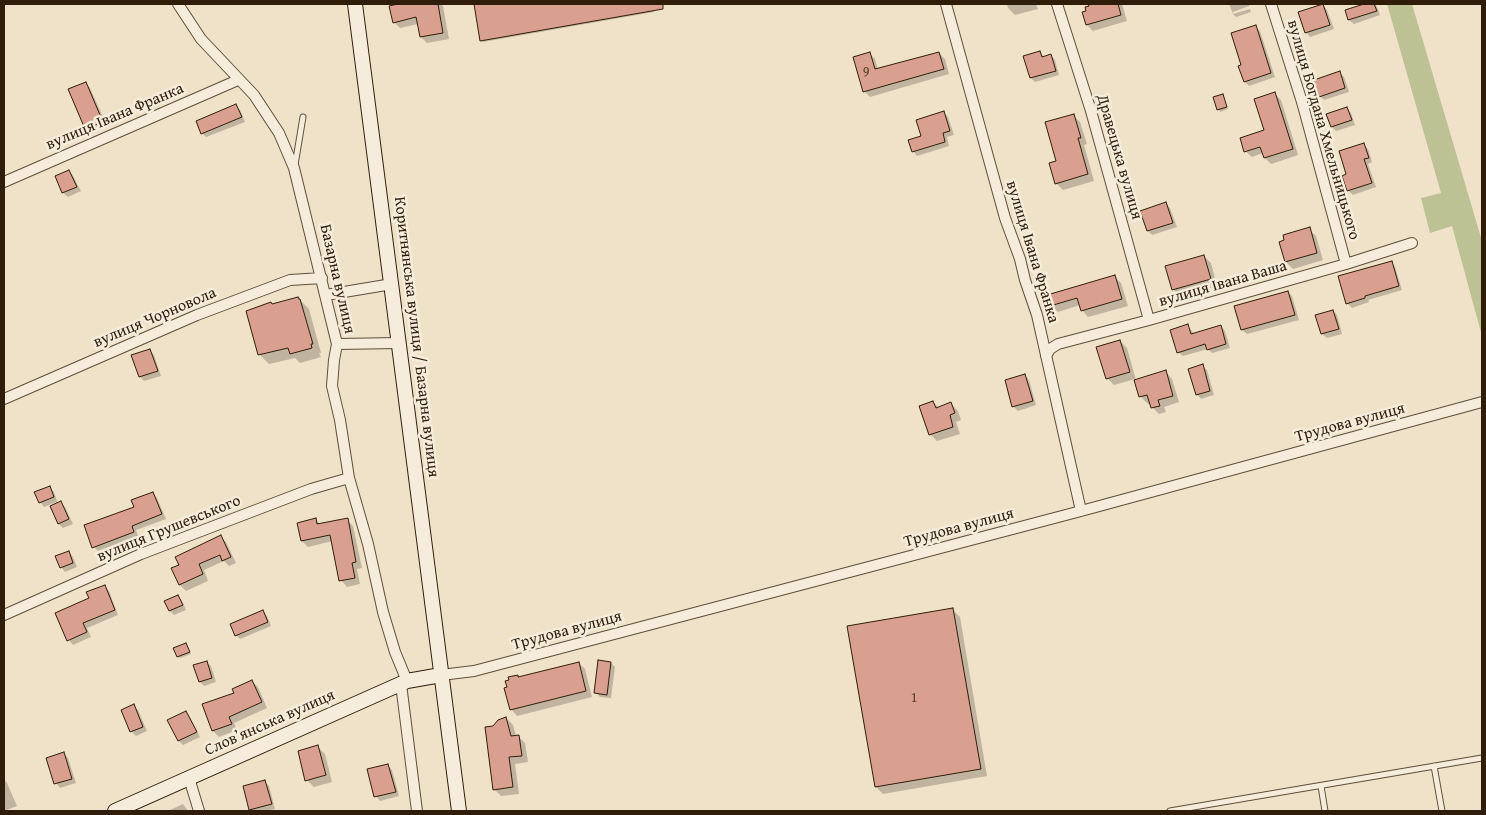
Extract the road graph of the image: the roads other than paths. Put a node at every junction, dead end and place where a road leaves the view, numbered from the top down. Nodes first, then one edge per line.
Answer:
1 (178, 4) edge
2 (355, 4) edge
3 (946, 4) edge
4 (1057, 4) edge
5 (1272, 4) edge
6 (238, 80) junction
7 (303, 117) dead end
8 (294, 168) junction
9 (4, 182) edge
10 (1412, 243) dead end
11 (1346, 264) junction
12 (322, 278) junction
13 (392, 284) junction
14 (326, 295) junction
15 (1149, 320) junction
16 (399, 343) junction
17 (337, 344) junction
18 (1046, 356) junction
19 (4, 399) edge
20 (1482, 402) edge
21 (349, 478) junction
22 (1082, 511) junction
23 (4, 615) edge
24 (441, 675) junction
25 (404, 683) junction
26 (1482, 758) edge
27 (1434, 766) junction
28 (190, 778) junction
29 (1321, 786) junction
30 (115, 811) edge
31 (199, 811) edge
32 (417, 811) edge
33 (458, 811) edge
34 (1170, 811) edge
35 (1325, 811) edge
36 (1442, 811) edge

1 - 6 street, Базарна вулиця
2 - 13 street, Коритнянська вулиця / Базарна вулиця
3 - 18 street, вулиця Івана Франка
4 - 15 street, Дравецька вулиця
5 - 11 street, вулиця Богдана Хмельницького
6 - 8 street, Базарна вулиця
6 - 9 street, вулиця Івана Франка
7 - 8 lane
8 - 12 street, Базарна вулиця
10 - 11 street, вулиця Івана Ваша
11 - 15 street, вулиця Івана Ваша
12 - 14 street, Базарна вулиця
12 - 19 street, вулиця Чорновола
13 - 14 street
13 - 16 street, Коритнянська вулиця / Базарна вулиця
14 - 17 street, Базарна вулиця
15 - 18 street, вулиця Івана Ваша
16 - 17 street
16 - 24 street, Коритнянська вулиця / Базарна вулиця
17 - 21 street, Базарна вулиця
18 - 22 street, вулиця Івана Франка
20 - 22 street, Трудова вулиця
21 - 23 street, вулиця Грушевського
21 - 25 street, Базарна вулиця
22 - 24 street, Трудова вулиця
24 - 25 street, Словʼянська вулиця
24 - 33 street, Коритнянська вулиця / Базарна вулиця
25 - 28 street, Словʼянська вулиця
25 - 32 street, Базарна вулиця
26 - 27 lane
27 - 29 lane
27 - 36 lane
28 - 30 street, Словʼянська вулиця
28 - 31 street
29 - 34 lane
29 - 35 lane

